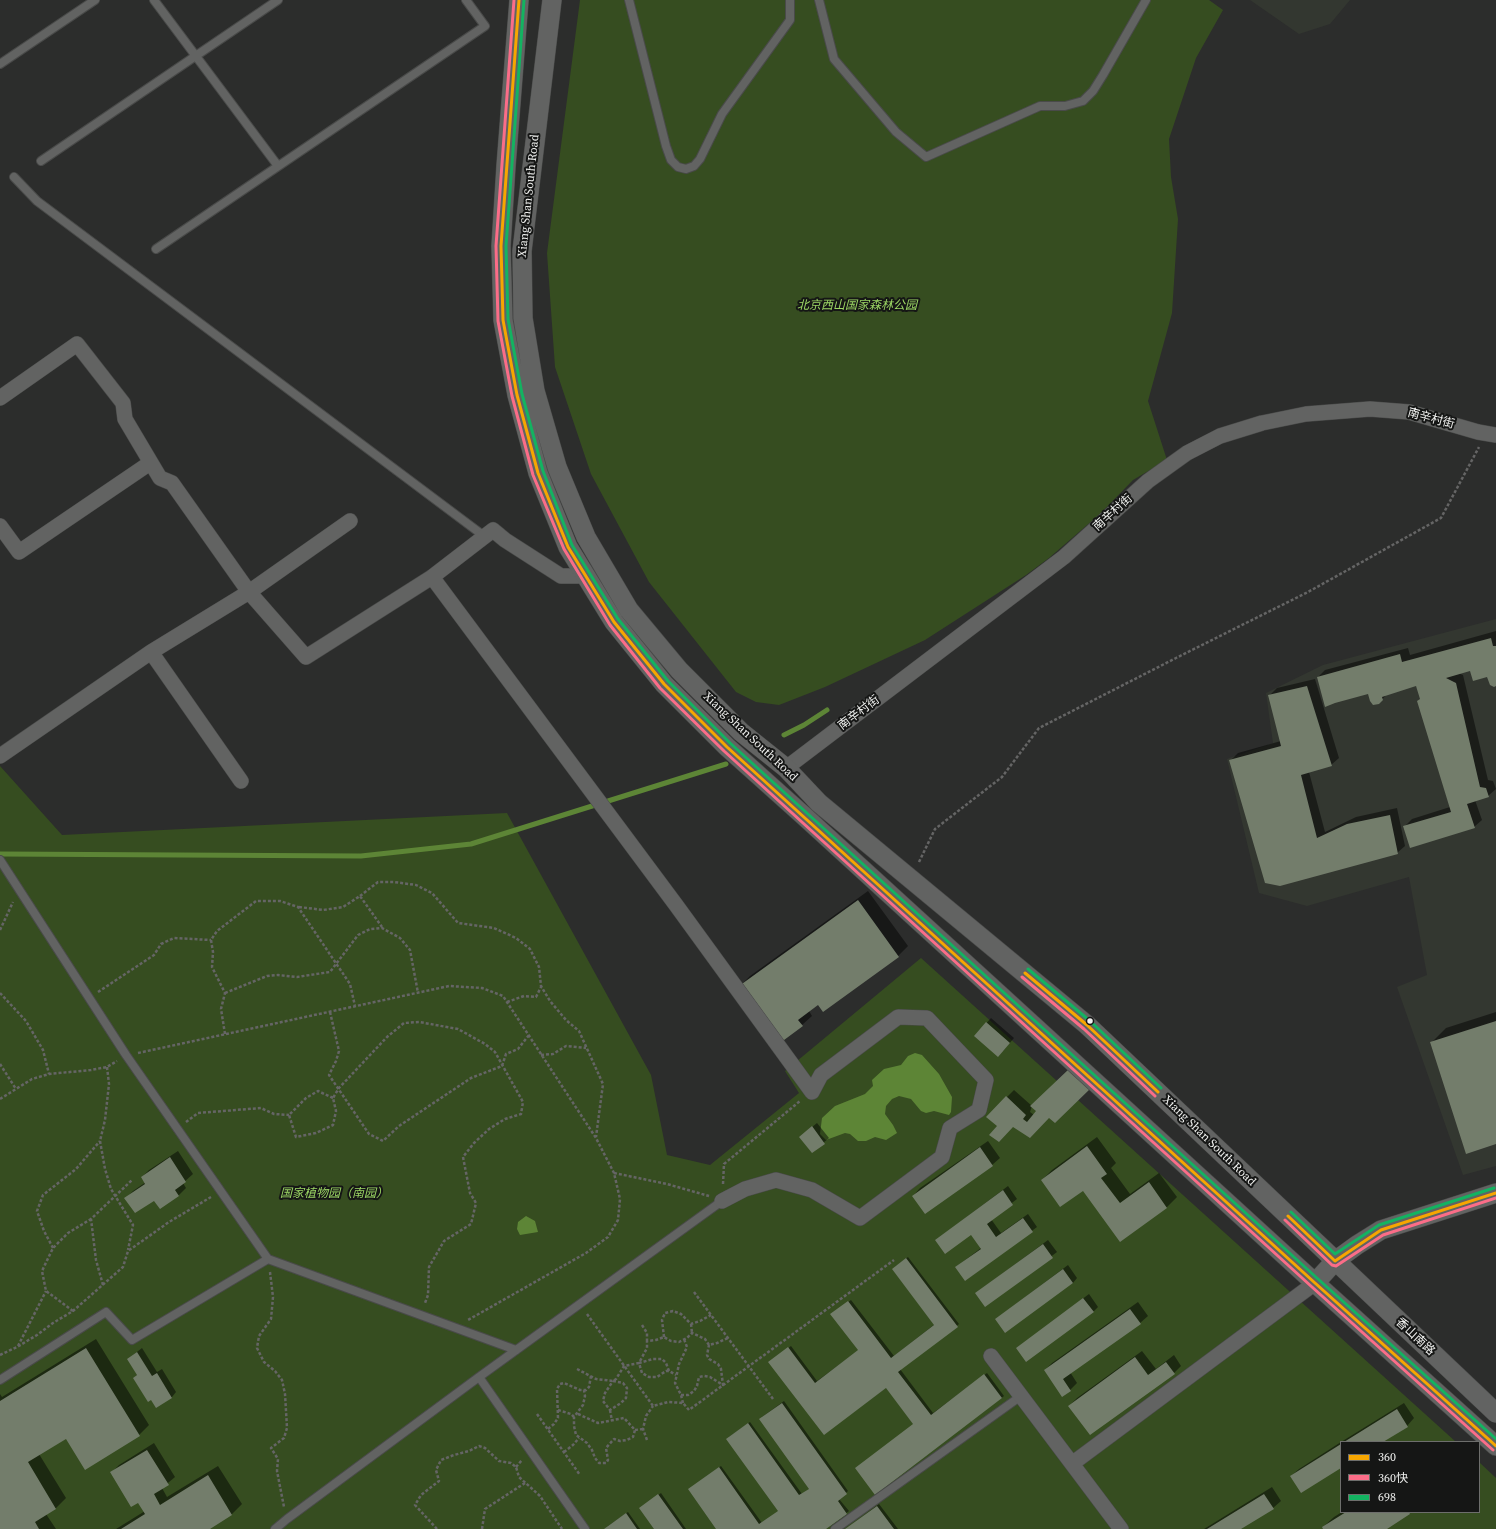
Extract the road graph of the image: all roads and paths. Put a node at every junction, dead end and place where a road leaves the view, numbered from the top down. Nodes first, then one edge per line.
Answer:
1 (95, 0) edge
2 (154, 0) edge
3 (278, 0) edge
4 (466, 0) edge
5 (519, 0) edge
6 (552, 0) edge
7 (629, 0) edge
8 (790, 0) edge
9 (819, 0) edge
10 (1146, 0) edge
11 (196, 56) junction
12 (0, 64) edge
13 (41, 161) dead end
14 (278, 166) junction
15 (14, 176) dead end
16 (156, 249) dead end
17 (0, 398) edge
18 (1491, 434) edge
19 (150, 463) junction
20 (350, 521) dead end
21 (0, 526) edge
22 (484, 536) junction
23 (586, 576) junction
24 (432, 577) junction
25 (249, 592) junction
26 (151, 652) junction
27 (0, 756) edge
28 (786, 768) junction
29 (241, 781) dead end
30 (1, 863) edge
31 (910, 878) junction
32 (19, 889) junction
33 (360, 896) junction
34 (298, 907) junction
35 (382, 928) junction
36 (0, 930) edge
37 (211, 940) junction
38 (337, 964) junction
39 (541, 986) junction
40 (0, 993) edge
41 (225, 993) junction
42 (418, 993) junction
43 (89, 998) junction
44 (507, 1002) junction
45 (355, 1006) junction
46 (330, 1012) junction
47 (225, 1034) junction
48 (529, 1035) junction
49 (587, 1048) junction
50 (126, 1055) junction
51 (542, 1055) junction
52 (0, 1064) edge
53 (107, 1066) junction
54 (502, 1066) junction
55 (49, 1074) junction
56 (339, 1088) junction
57 (16, 1089) junction
58 (812, 1092) junction
59 (333, 1098) junction
60 (0, 1100) edge
61 (290, 1115) junction
62 (177, 1129) junction
63 (596, 1138) junction
64 (100, 1141) junction
65 (614, 1173) junction
66 (132, 1180) dead end
67 (220, 1191) junction
68 (1496, 1193) edge
69 (116, 1196) junction
70 (722, 1201) junction
71 (91, 1219) junction
72 (54, 1248) junction
73 (128, 1251) junction
74 (268, 1259) junction
75 (894, 1260) dead end
76 (1335, 1261) junction
77 (1315, 1282) junction
78 (103, 1285) junction
79 (46, 1291) junction
80 (694, 1292) dead end
81 (580, 1303) junction
82 (73, 1311) junction
83 (420, 1315) junction
84 (711, 1315) junction
85 (642, 1324) dead end
86 (691, 1324) junction
87 (454, 1327) junction
88 (692, 1333) junction
89 (664, 1337) junction
90 (728, 1338) junction
91 (684, 1339) junction
92 (647, 1341) junction
93 (709, 1345) junction
94 (17, 1347) junction
95 (516, 1350) junction
96 (0, 1355) edge
97 (991, 1356) dead end
98 (639, 1363) junction
99 (624, 1366) junction
100 (749, 1366) junction
101 (577, 1369) dead end
102 (669, 1371) junction
103 (676, 1375) junction
104 (590, 1376) junction
105 (479, 1377) junction
106 (0, 1380) edge
107 (613, 1381) junction
108 (722, 1385) junction
109 (584, 1390) junction
110 (682, 1395) junction
111 (1021, 1396) junction
112 (772, 1399) dead end
113 (683, 1403) junction
114 (653, 1406) junction
115 (558, 1410) junction
116 (610, 1410) junction
117 (1496, 1413) edge
118 (537, 1414) dead end
119 (578, 1414) junction
120 (574, 1417) junction
121 (612, 1421) junction
122 (548, 1429) junction
123 (643, 1429) junction
124 (635, 1430) junction
125 (579, 1438) junction
126 (647, 1440) dead end
127 (1496, 1446) edge
128 (564, 1452) junction
129 (1073, 1464) junction
130 (580, 1475) dead end
131 (525, 1482) junction
132 (287, 1519) junction
133 (275, 1529) edge
134 (437, 1529) edge
135 (482, 1529) edge
136 (562, 1529) edge
137 (585, 1529) edge
138 (835, 1529) edge
139 (1121, 1529) edge

1 - 12 lane
2 - 11 lane
3 - 11 lane
4 - 14 lane
5 - 23 street, Xiang Shan South Road
6 - 28 street, Xiang Shan South Road
7 - 8 lane
9 - 10 lane
11 - 13 lane
11 - 14 lane
14 - 16 lane
15 - 22 lane
17 - 19 street
18 - 28 street, 南辛村街
18 - 31 path
19 - 21 street
19 - 25 street
20 - 25 street
22 - 23 street
22 - 24 street
23 - 77 street, Xiang Shan South Road
24 - 25 street
24 - 58 street
25 - 26 street
26 - 27 street
26 - 29 street
28 - 31 street, Xiang Shan South Road
30 - 32 lane
31 - 76 street, Xiang Shan South Road
32 - 36 path
32 - 43 lane
33 - 34 path
33 - 35 path
33 - 39 path
34 - 37 path
34 - 38 path
35 - 38 path
35 - 42 path
37 - 41 path
37 - 43 path
38 - 41 path
38 - 45 path
39 - 44 path
39 - 49 path
40 - 55 path
41 - 47 path
42 - 44 path
42 - 45 path
43 - 50 lane
44 - 48 path
45 - 46 path
46 - 47 path
46 - 56 path
47 - 50 path
48 - 51 path
48 - 54 path
49 - 51 path
49 - 63 path
50 - 53 path
50 - 62 lane
51 - 63 path
52 - 57 path
53 - 55 path
53 - 64 path
54 - 56 path
54 - 56 path
54 - 83 path
55 - 57 path
56 - 59 path
57 - 60 path
58 - 70 path
58 - 70 street
59 - 61 path
59 - 61 path
61 - 62 path
62 - 67 lane
63 - 65 path
64 - 69 path
64 - 72 path
65 - 70 path
65 - 87 path
66 - 69 path
67 - 73 path
67 - 74 lane
68 - 76 street
69 - 71 path
69 - 73 path
70 - 81 lane
71 - 72 path
71 - 78 path
72 - 79 path
73 - 78 path
74 - 83 lane
74 - 106 lane
74 - 132 path
75 - 100 path
76 - 77 street
76 - 117 street, 香山南路
77 - 127 street
77 - 129 street
78 - 82 path
79 - 82 path
79 - 94 path
80 - 84 path
81 - 95 lane
81 - 99 path
82 - 94 path
83 - 87 lane
84 - 86 path
84 - 90 path
85 - 92 path
86 - 88 path
86 - 89 path
87 - 95 lane
88 - 91 path
88 - 93 path
89 - 91 path
89 - 92 path
90 - 93 path
90 - 100 path
91 - 103 path
92 - 98 path
93 - 108 path
94 - 96 path
95 - 105 lane
97 - 111 street
98 - 99 path
98 - 102 path
98 - 102 path
99 - 107 path
99 - 114 path
100 - 108 path
100 - 112 path
101 - 104 path
102 - 103 path
103 - 110 path
104 - 107 path
104 - 109 path
105 - 132 lane
105 - 137 lane
107 - 116 path
107 - 116 path
108 - 110 path
108 - 113 path
109 - 115 path
109 - 119 path
110 - 113 path
111 - 129 street
111 - 138 lane
113 - 114 path
114 - 123 path
115 - 120 path
115 - 122 path
116 - 121 path
118 - 122 path
119 - 120 path
119 - 121 path
120 - 125 path
121 - 124 path
122 - 128 path
123 - 124 path
123 - 126 path
124 - 125 path
125 - 128 path
128 - 130 path
129 - 139 street
131 - 134 path
131 - 135 path
131 - 136 path
132 - 133 lane

